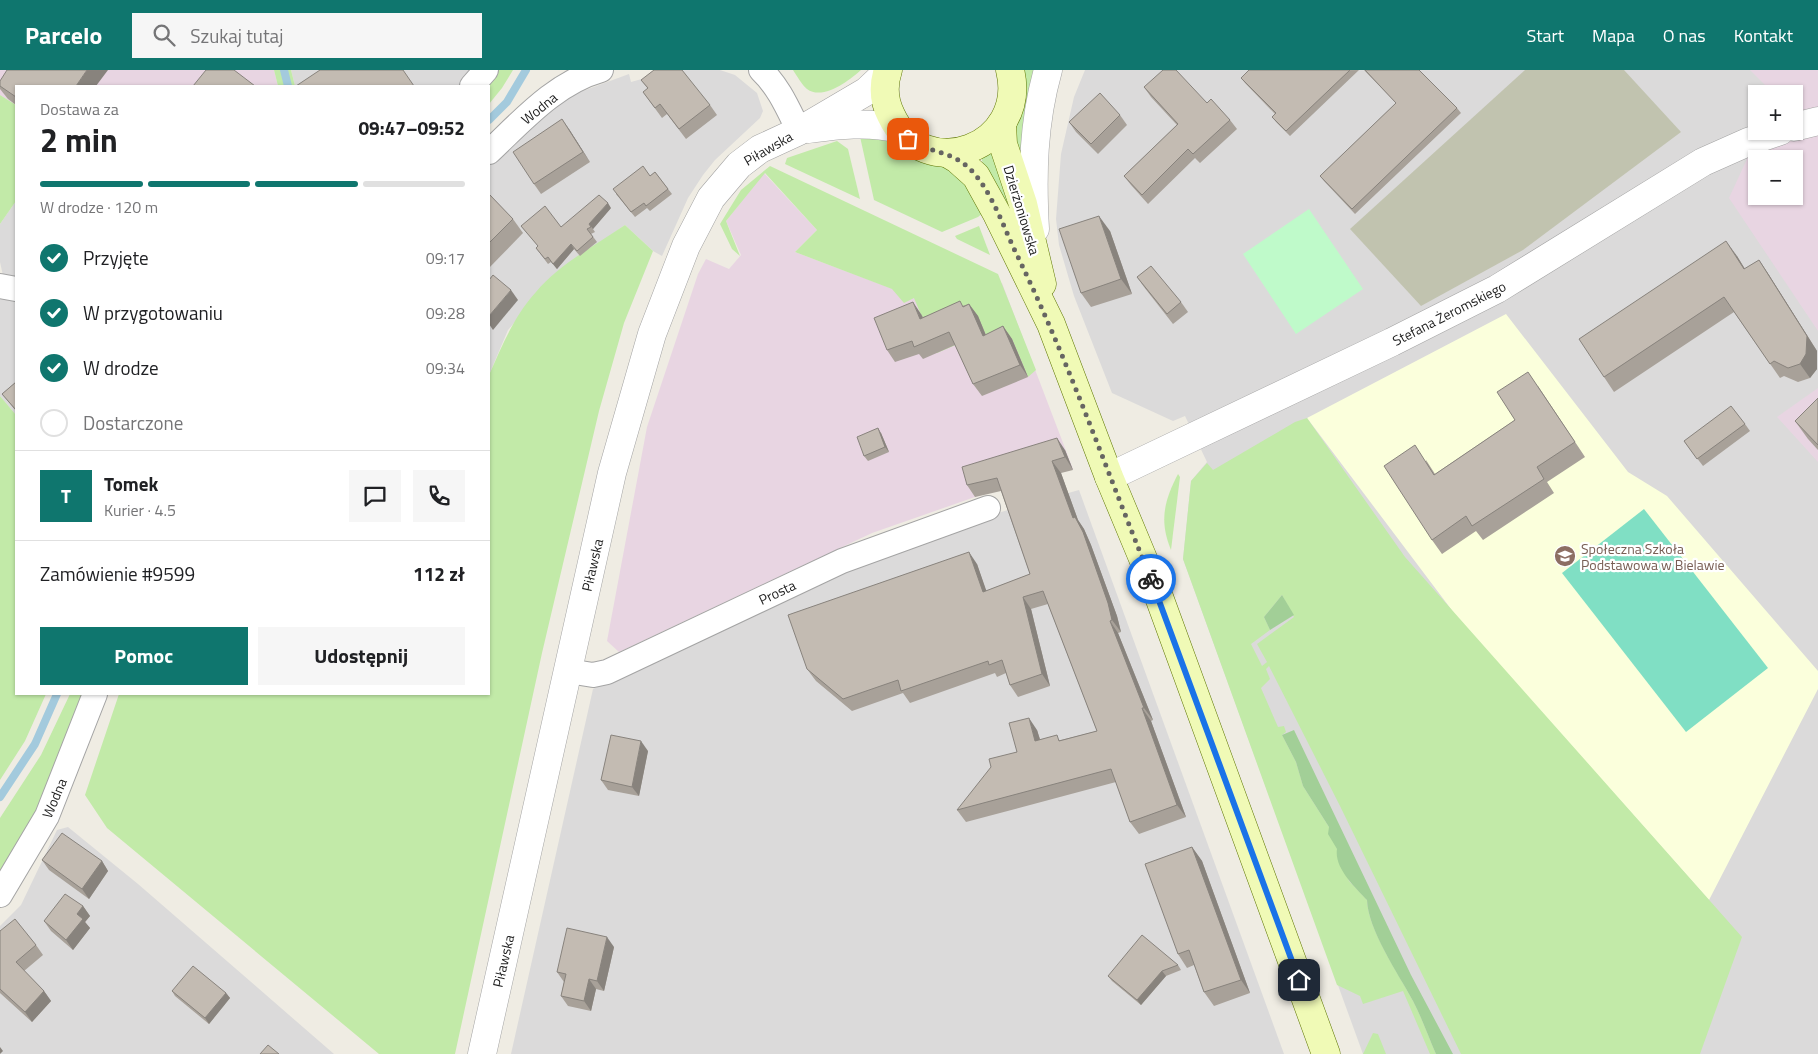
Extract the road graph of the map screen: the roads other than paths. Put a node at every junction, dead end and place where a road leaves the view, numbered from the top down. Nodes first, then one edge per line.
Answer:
1 (486, 70) edge
2 (761, 70) edge
3 (1010, 70) edge
4 (1048, 70) edge
5 (596, 71) edge
6 (887, 71) edge
7 (473, 85) edge
8 (1818, 121) edge
9 (1002, 124) junction
10 (1803, 125) edge
11 (899, 129) junction
12 (799, 131) junction
13 (1754, 140) edge
14 (490, 151) edge
15 (947, 153) junction
16 (1036, 251) junction
17 (0, 286) edge
18 (15, 289) edge
19 (1051, 324) junction
20 (1109, 477) junction
21 (988, 508) dead end
22 (568, 671) junction
23 (95, 695) edge
24 (0, 895) edge
25 (482, 1054) edge
26 (1326, 1054) edge

1 - 7 street
2 - 12 street
3 - 9 main road
4 - 16 street
5 - 14 street, Wodna
6 - 11 main road
6 - 12 street, Piławska
8 - 10 street
9 - 15 main road
9 - 16 main road, Dzierżoniowska
11 - 12 street, Piławska
11 - 15 main road
12 - 22 street, Piławska
13 - 20 street, Stefana Żeromskiego
15 - 19 main road, Dzierżoniowska
16 - 19 main road, Dzierżoniowska
17 - 18 street
19 - 20 main road, Dzierżoniowska
20 - 26 main road, Dzierżoniowska
21 - 22 street, Prosta
22 - 25 street, Piławska
23 - 24 street, Wodna

